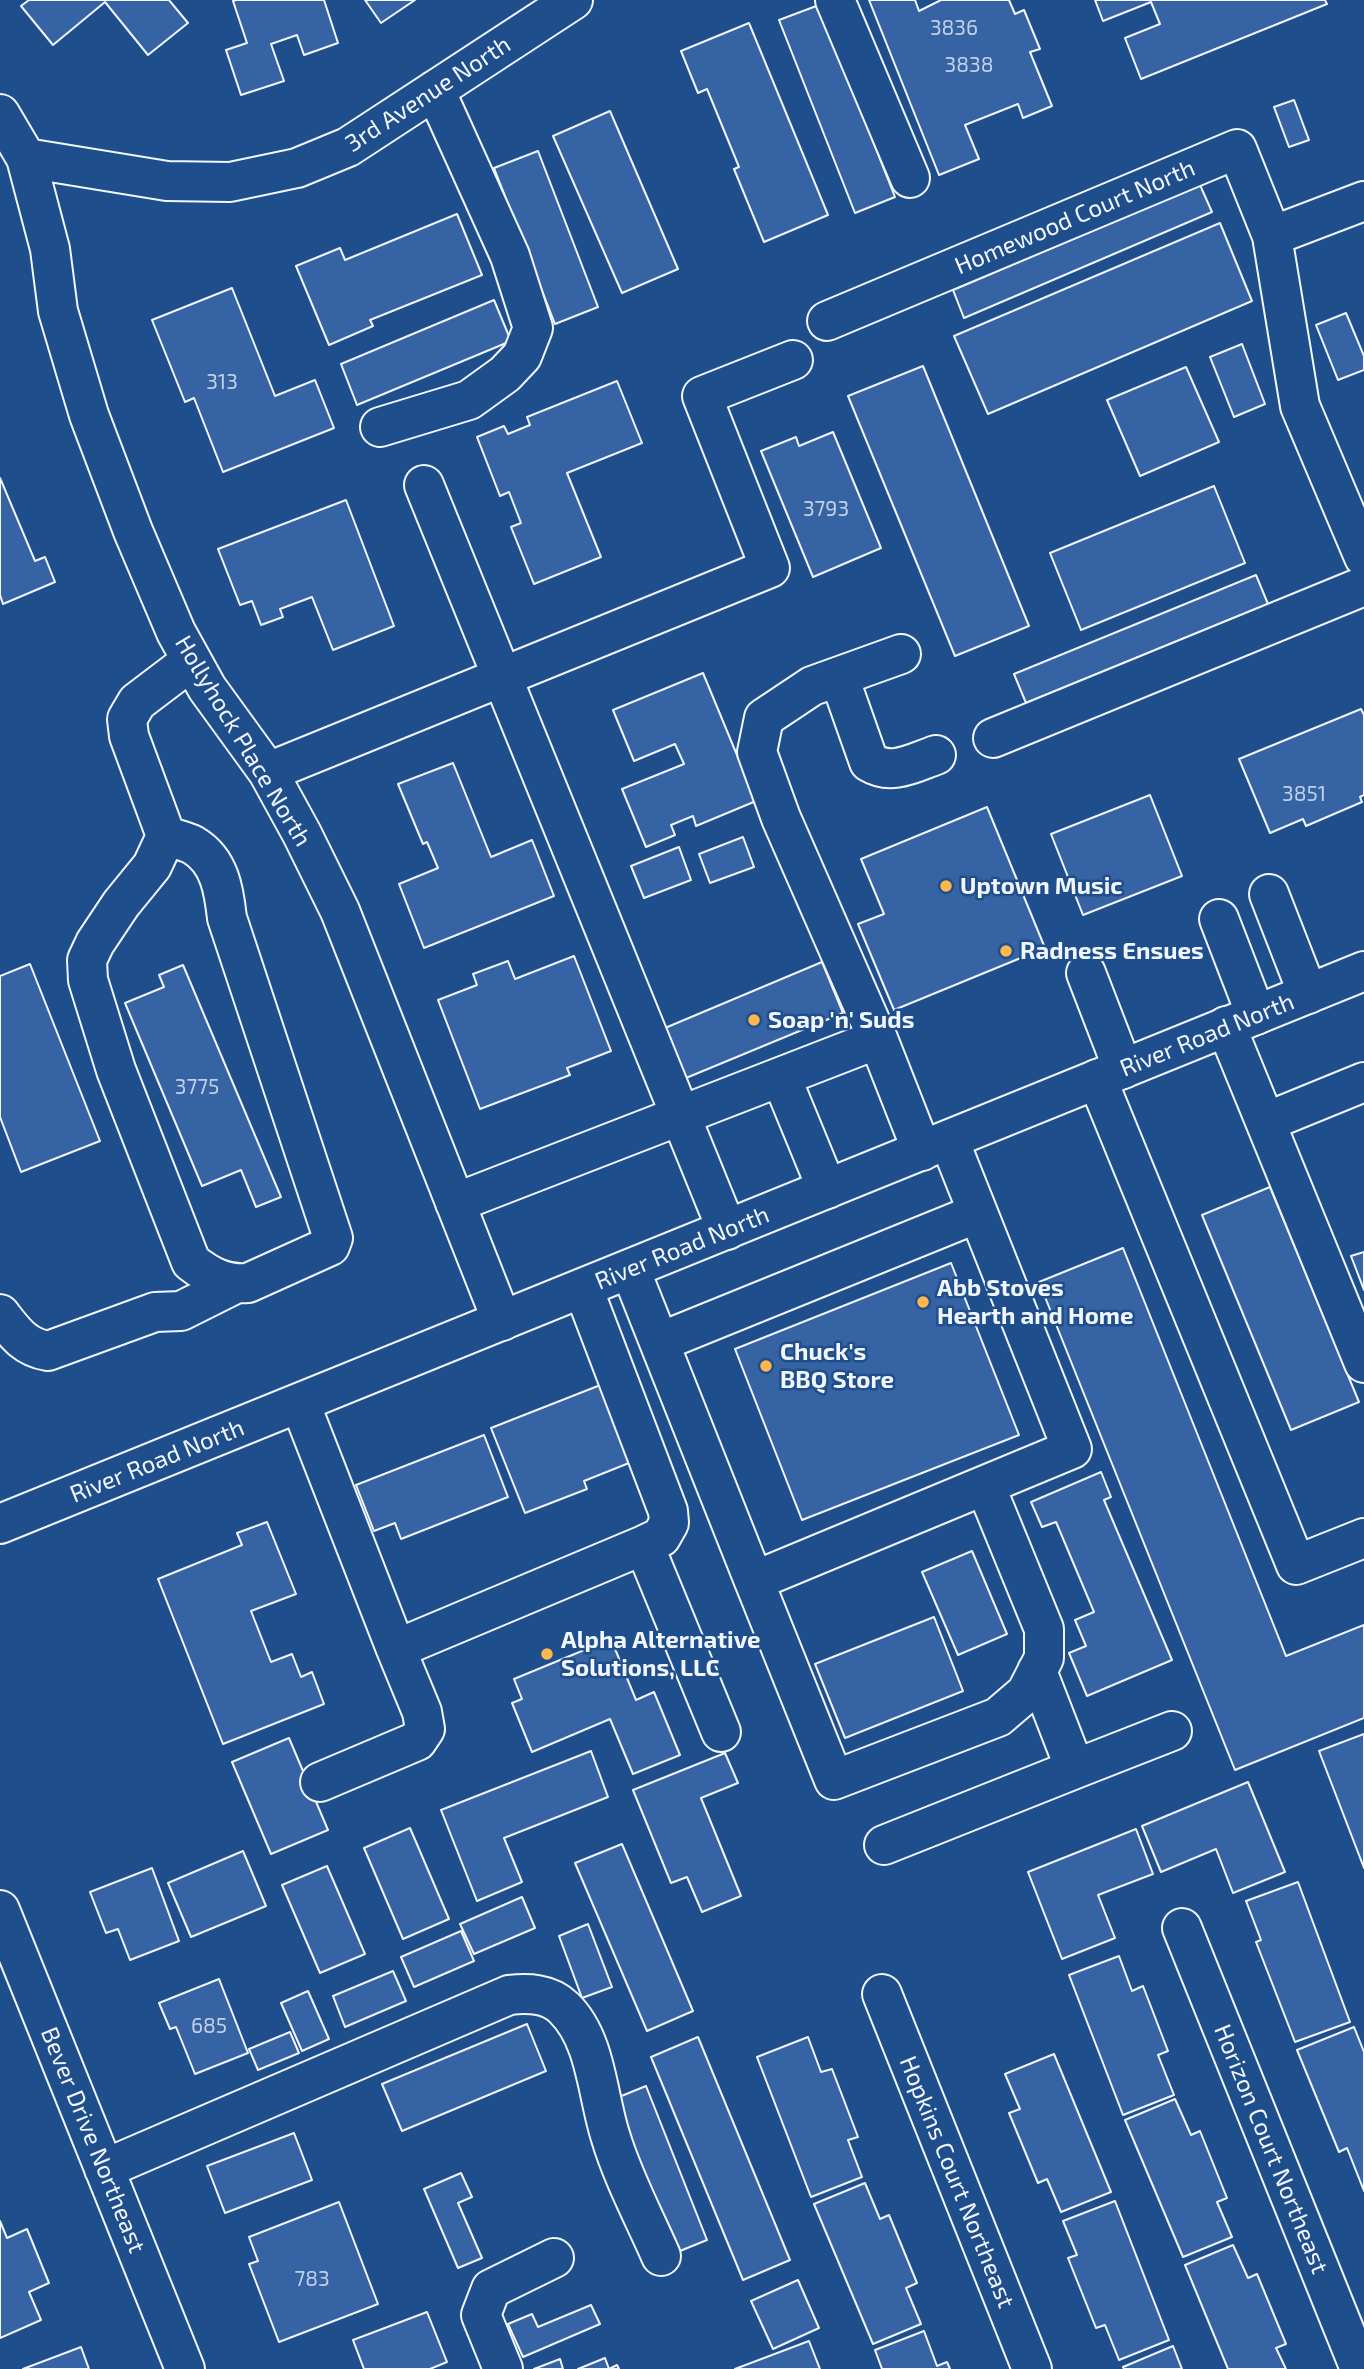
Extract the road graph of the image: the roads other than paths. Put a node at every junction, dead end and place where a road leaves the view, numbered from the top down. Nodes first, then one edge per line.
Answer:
1 (573, 0) edge
2 (835, 0) edge
3 (435, 90) junction
4 (0, 114) edge
5 (26, 158) junction
6 (910, 178) dead end
7 (1364, 201) edge
8 (1272, 236) junction
9 (827, 320) dead end
10 (793, 360) dead end
11 (380, 427) dead end
12 (424, 485) dead end
13 (1364, 558) edge
14 (1364, 586) edge
15 (901, 654) dead end
16 (191, 661) junction
17 (502, 677) junction
18 (839, 677) junction
19 (993, 738) dead end
20 (936, 755) dead end
21 (268, 772) junction
22 (166, 836) junction
23 (1269, 894) dead end
24 (1219, 919) dead end
25 (1364, 971) edge
26 (1086, 974) dead end
27 (1308, 994) junction
28 (1241, 1020) junction
29 (878, 1039) junction
30 (1110, 1074) junction
31 (782, 1077) junction
32 (1364, 1082) edge
33 (681, 1116) junction
34 (1266, 1122) junction
35 (936, 1145) junction
36 (827, 1189) junction
37 (455, 1203) junction
38 (978, 1213) junction
39 (727, 1230) junction
40 (191, 1262) junction
41 (630, 1269) junction
42 (235, 1284) junction
43 (583, 1288) junction
44 (155, 1312) junction
45 (0, 1314) edge
46 (502, 1321) junction
47 (660, 1342) junction
48 (1364, 1363) edge
49 (300, 1403) junction
50 (985, 1485) junction
51 (0, 1524) edge
52 (1364, 1538) edge
53 (644, 1545) junction
54 (754, 1581) junction
55 (396, 1649) junction
56 (1037, 1671) junction
57 (1172, 1731) dead end
58 (721, 1732) dead end
59 (1075, 1769) junction
60 (320, 1782) dead end
61 (884, 1846) dead end
62 (0, 1910) edge
63 (1182, 1928) dead end
64 (882, 1994) dead end
65 (104, 2169) junction
66 (661, 2256) dead end
67 (554, 2258) dead end
68 (185, 2369) edge
69 (503, 2369) edge
70 (1032, 2369) edge
71 (1360, 2369) edge

1 - 3 street, 3rd Avenue North
2 - 6 street
3 - 5 street, 3rd Avenue North
3 - 11 street
4 - 5 street, Hollyhock Place North
5 - 16 street, Hollyhock Place North
7 - 8 street
8 - 9 street, Homewood Court North
8 - 13 street, Homewood Court North
10 - 17 street
12 - 17 street
14 - 19 street
15 - 18 street
16 - 21 street, Hollyhock Place North
16 - 22 street
17 - 21 street
17 - 33 street
18 - 20 street
18 - 29 street
21 - 37 street, Hollyhock Place North
22 - 40 street
22 - 42 street
23 - 27 street
24 - 28 street
25 - 27 street, River Road North
26 - 30 street
27 - 28 street, River Road North
28 - 30 street, River Road North
28 - 34 street
29 - 31 street
29 - 35 street
30 - 35 street, River Road North
30 - 52 street
31 - 33 street
31 - 36 street
32 - 34 street
33 - 37 street
33 - 39 street
34 - 48 street
35 - 36 street, River Road North
35 - 38 street
36 - 39 street, River Road North
37 - 46 street, Hollyhock Place North
38 - 47 street
38 - 50 street
39 - 41 street, River Road North
40 - 42 street
40 - 44 street
41 - 43 street, River Road North
41 - 47 street
42 - 44 street
43 - 46 street, River Road North
43 - 53 street
44 - 45 street
46 - 49 street, River Road North
47 - 54 street
49 - 51 street, River Road North
49 - 55 street
50 - 54 street
50 - 56 street
53 - 55 street
53 - 58 street
54 - 56 street
55 - 60 street
56 - 59 street
57 - 59 street
59 - 61 street
62 - 65 street, Bever Drive Northeast
63 - 71 street, Horizon Court Northeast
64 - 70 street, Hopkins Court Northeast
65 - 66 street
65 - 68 street, Bever Drive Northeast
67 - 69 street

